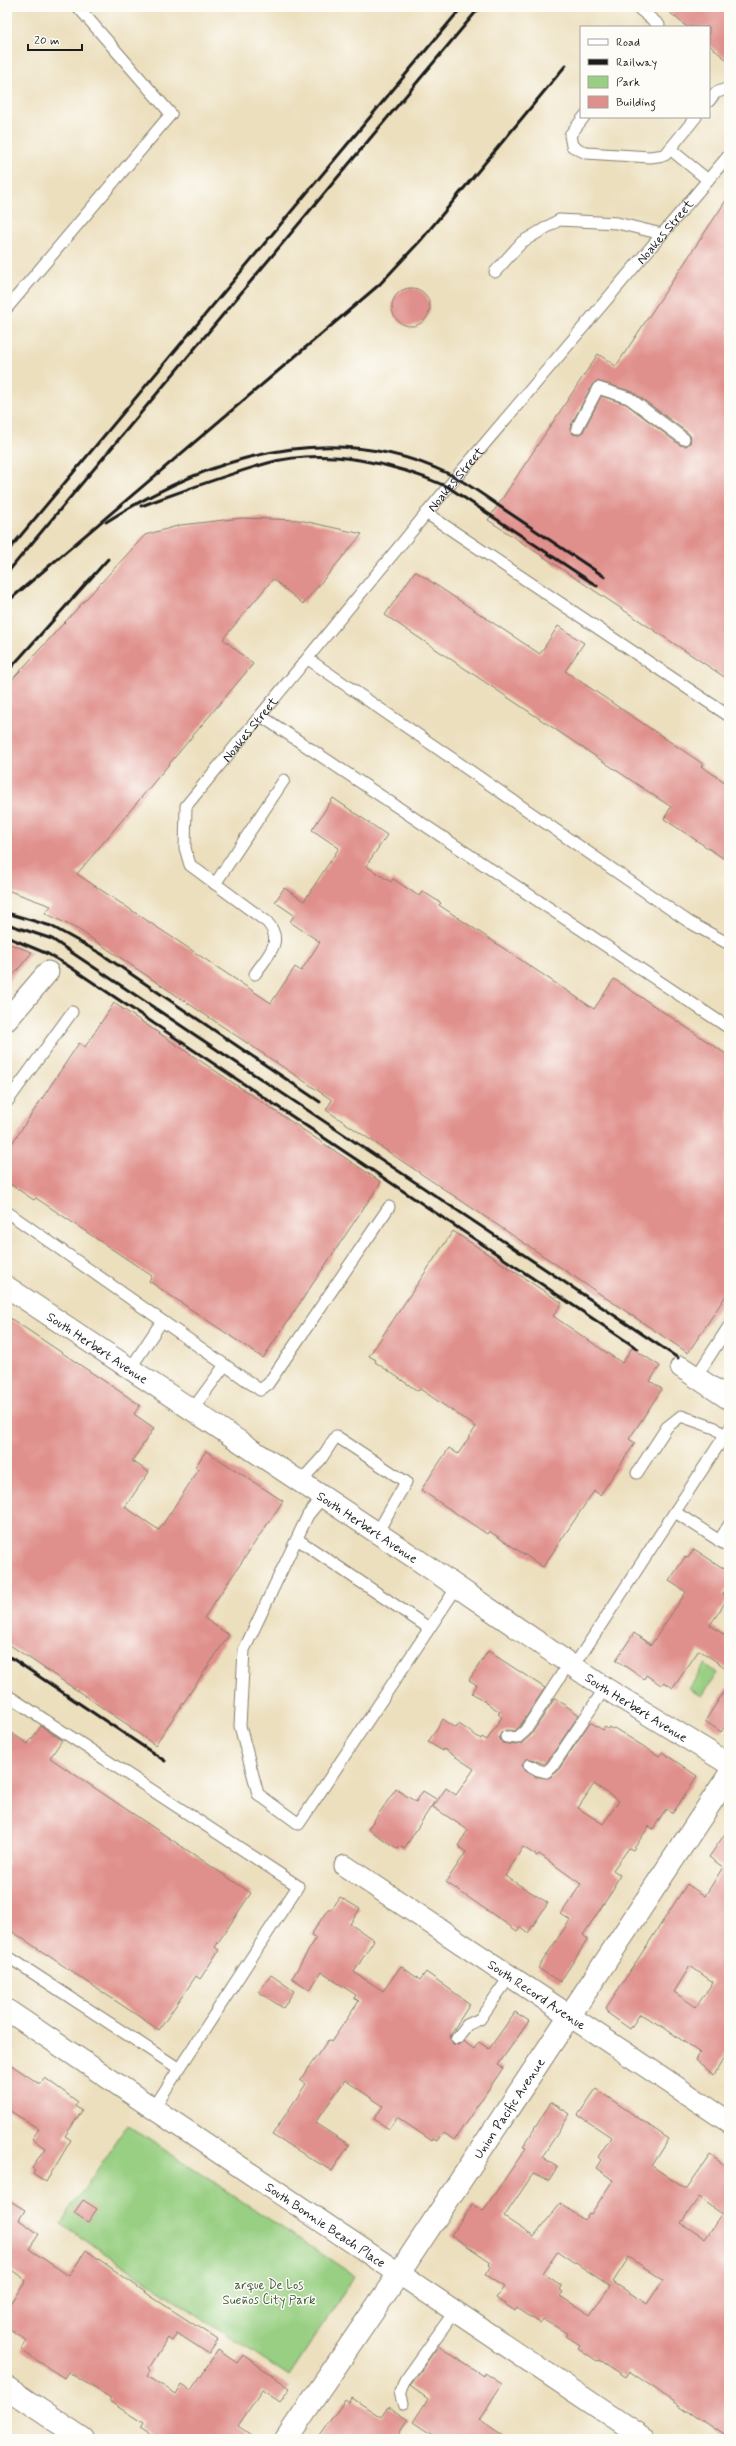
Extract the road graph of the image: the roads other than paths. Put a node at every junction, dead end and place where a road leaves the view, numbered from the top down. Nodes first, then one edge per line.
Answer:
1 (78, 7) edge
2 (637, 7) edge
3 (658, 26) edge
4 (729, 88) edge
5 (710, 100) edge
6 (583, 118) edge
7 (695, 118) edge
8 (670, 149) junction
9 (729, 155) edge
10 (708, 180) junction
11 (662, 234) junction
12 (495, 272) dead end
13 (7, 308) edge
14 (577, 428) dead end
15 (684, 439) dead end
16 (426, 513) junction
17 (308, 659) junction
18 (261, 716) junction
19 (729, 716) edge
20 (284, 780) dead end
21 (215, 884) junction
22 (729, 944) edge
23 (48, 972) dead end
24 (255, 974) dead end
25 (72, 1012) dead end
26 (7, 1020) edge
27 (729, 1028) edge
28 (7, 1102) edge
29 (389, 1207) dead end
30 (7, 1212) edge
31 (7, 1287) edge
32 (162, 1321) junction
33 (729, 1326) edge
34 (225, 1365) junction
35 (130, 1369) junction
36 (688, 1372) joint
37 (729, 1399) edge
38 (192, 1410) junction
39 (728, 1435) edge
40 (637, 1473) dead end
41 (300, 1482) junction
42 (322, 1497) junction
43 (675, 1512) junction
44 (729, 1525) edge
45 (376, 1533) junction
46 (297, 1540) junction
47 (719, 1540) junction
48 (729, 1547) edge
49 (457, 1587) junction
50 (429, 1628) junction
51 (572, 1665) junction
52 (605, 1688) junction
53 (7, 1695) edge
54 (506, 1737) dead end
55 (729, 1764) edge
56 (529, 1765) dead end
57 (729, 1775) edge
58 (346, 1866) dead end
59 (7, 1956) edge
60 (510, 1976) junction
61 (7, 2010) edge
62 (568, 2015) junction
63 (457, 2038) dead end
64 (178, 2068) junction
65 (153, 2109) junction
66 (729, 2122) edge
67 (398, 2275) junction
68 (454, 2312) junction
69 (7, 2388) edge
70 (403, 2403) dead end
71 (643, 2438) edge
72 (84, 2439) edge
73 (286, 2439) edge

1 - 13 lane
2 - 3 lane
4 - 5 lane
6 - 8 lane
7 - 8 lane
8 - 10 lane
9 - 10 lane, Noakes Street
10 - 11 lane, Noakes Street
11 - 12 lane
11 - 16 lane, Noakes Street
14 - 15 lane
16 - 17 lane, Noakes Street
16 - 19 lane
17 - 18 lane, Noakes Street
17 - 22 lane
18 - 21 lane, Noakes Street
18 - 27 lane
20 - 21 lane
21 - 24 lane
23 - 26 street
25 - 28 lane
29 - 34 lane
30 - 32 lane
31 - 35 street, South Herbert Avenue
32 - 34 lane
32 - 35 lane
33 - 36 lane
34 - 38 lane
35 - 38 street, South Herbert Avenue
36 - 37 street
38 - 41 street, South Herbert Avenue
39 - 40 lane
39 - 43 lane
41 - 42 street, South Herbert Avenue
41 - 45 lane
42 - 45 street, South Herbert Avenue
42 - 46 lane
43 - 47 lane
43 - 51 lane
44 - 47 lane
45 - 49 street, South Herbert Avenue
46 - 50 lane
46 - 50 lane
47 - 48 lane
49 - 50 lane
49 - 51 street, South Herbert Avenue
51 - 52 street, South Herbert Avenue
51 - 54 lane
52 - 55 street, South Herbert Avenue
52 - 56 lane
53 - 64 lane
57 - 62 street, Union Pacific Avenue
58 - 60 street, South Record Avenue
59 - 64 lane
60 - 62 street, South Record Avenue
60 - 63 lane
61 - 65 street, South Bonnie Beach Place
62 - 66 street, South Record Avenue
62 - 67 street, Union Pacific Avenue
64 - 65 lane
65 - 67 street, South Bonnie Beach Place
67 - 68 street, South Bonnie Beach Place
67 - 73 street, Union Pacific Avenue
68 - 70 lane
68 - 71 street, South Bonnie Beach Place
69 - 72 street

